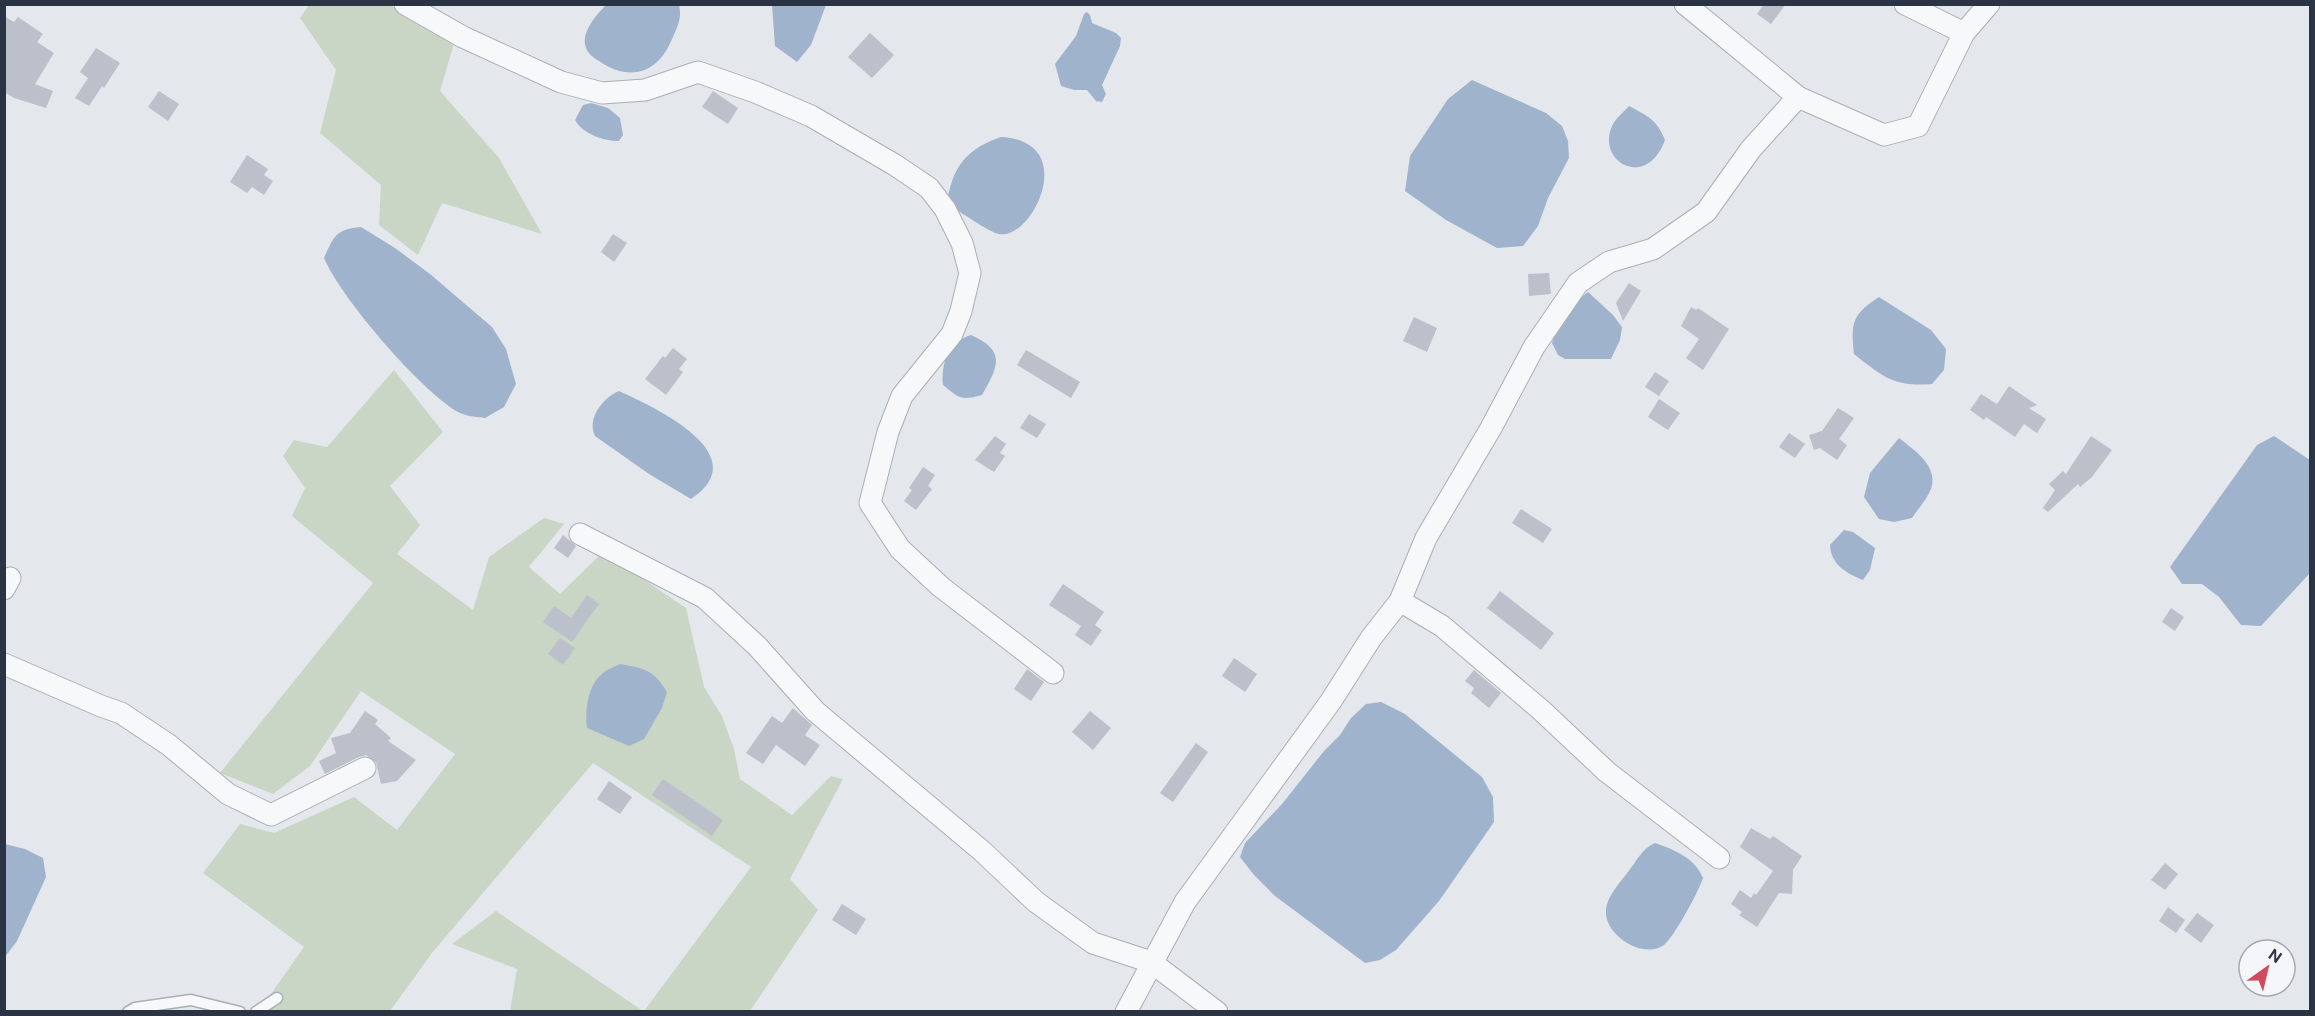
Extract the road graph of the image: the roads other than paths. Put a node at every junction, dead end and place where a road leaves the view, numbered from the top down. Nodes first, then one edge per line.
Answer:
1 (405, 4) edge
2 (1685, 4) edge
3 (1905, 4) edge
4 (1989, 4) edge
5 (1964, 33) junction
6 (1798, 97) junction
7 (580, 534) dead end
8 (1400, 601) junction
9 (4, 664) edge
10 (1053, 672) dead end
11 (365, 768) dead end
12 (1719, 858) dead end
13 (1151, 962) junction
14 (277, 998) dead end
15 (128, 1011) edge
16 (240, 1011) edge
17 (256, 1011) edge
18 (1126, 1011) edge
19 (1217, 1011) edge

1 - 10 street
2 - 6 street
3 - 5 street
4 - 5 street
5 - 6 street
6 - 8 street
7 - 13 street
8 - 12 street
8 - 13 street
9 - 11 street
13 - 18 street
13 - 19 street
14 - 17 lane
15 - 16 lane

